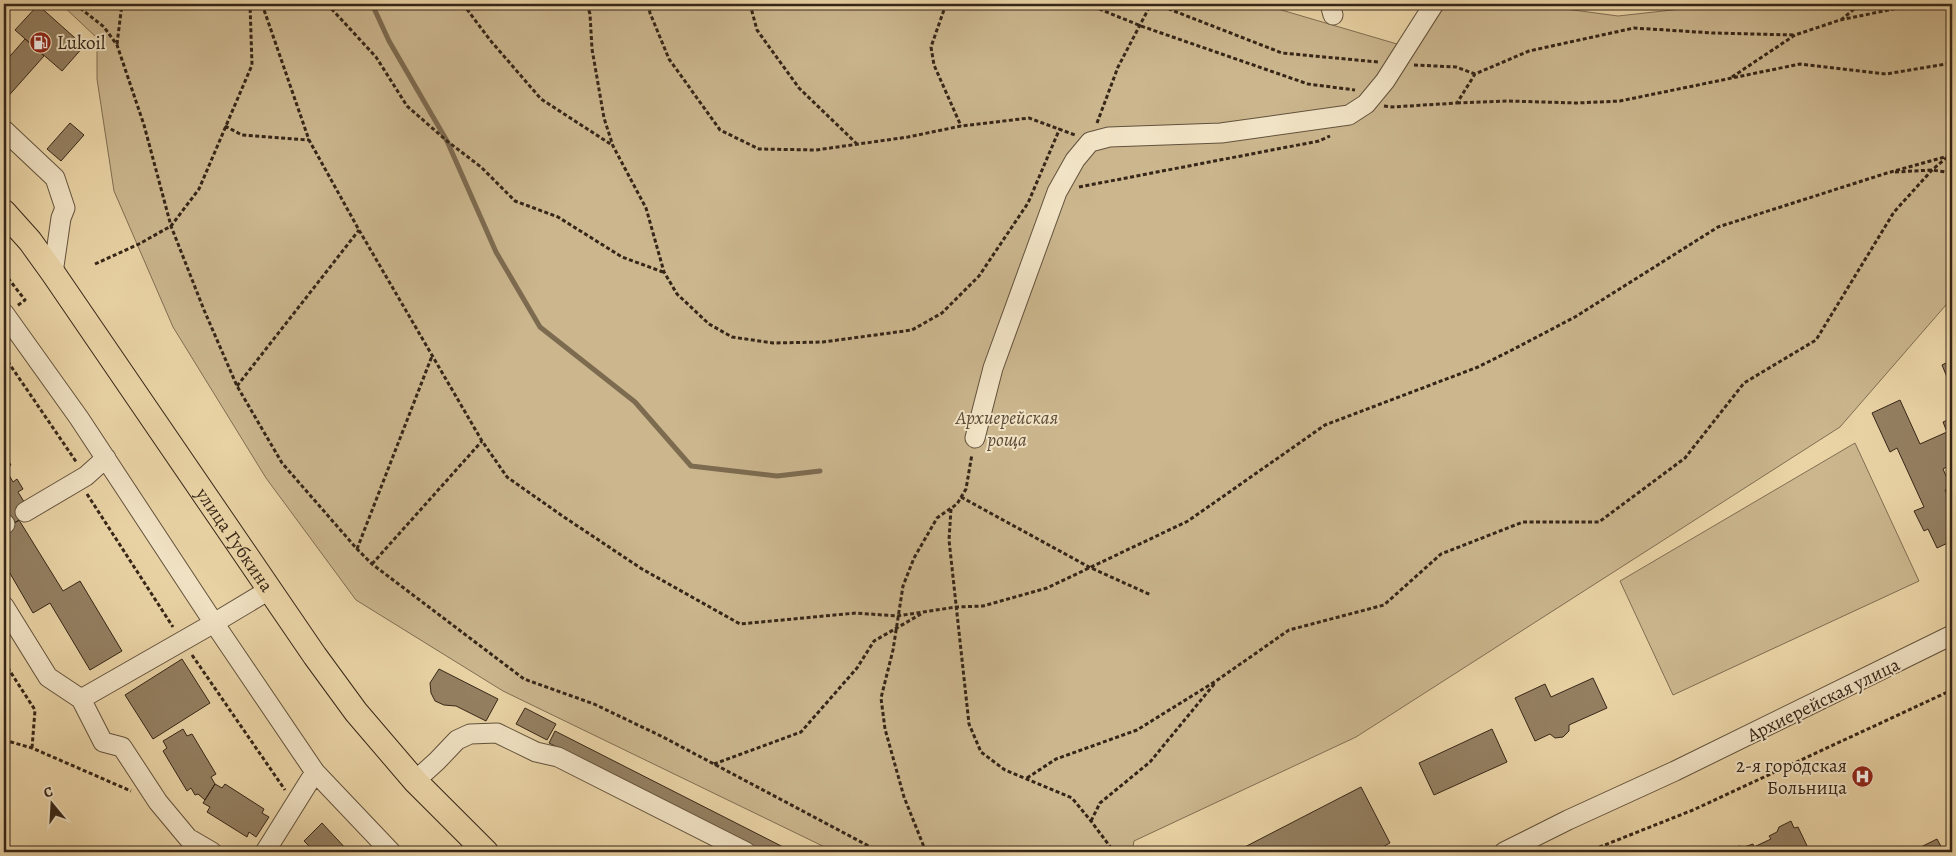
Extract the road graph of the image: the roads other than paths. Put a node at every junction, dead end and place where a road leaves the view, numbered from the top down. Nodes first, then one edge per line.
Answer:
1 (1434, 4) edge
2 (4, 130) edge
3 (4, 212) edge
4 (53, 273) junction
5 (5, 314) edge
6 (975, 438) road end
7 (106, 458) junction
8 (25, 512) dead end
9 (269, 590) junction
10 (4, 606) edge
11 (214, 624) junction
12 (1952, 635) edge
13 (81, 699) junction
14 (315, 772) junction
15 (415, 781) junction
16 (212, 852) edge
17 (265, 852) edge
18 (390, 852) edge
19 (486, 852) edge
20 (746, 852) edge
21 (1504, 852) edge

1 - 6 street
2 - 4 street
3 - 4 main road, улица Губкина
4 - 9 main road, улица Губкина
5 - 7 street
7 - 8 street
7 - 11 street
9 - 11 street
9 - 15 main road, улица Губкина
10 - 13 street
11 - 13 street
11 - 14 street
12 - 21 street, Архиерейская улица
13 - 16 street
14 - 17 street
14 - 18 street
15 - 19 main road, улица Губкина
15 - 20 street

